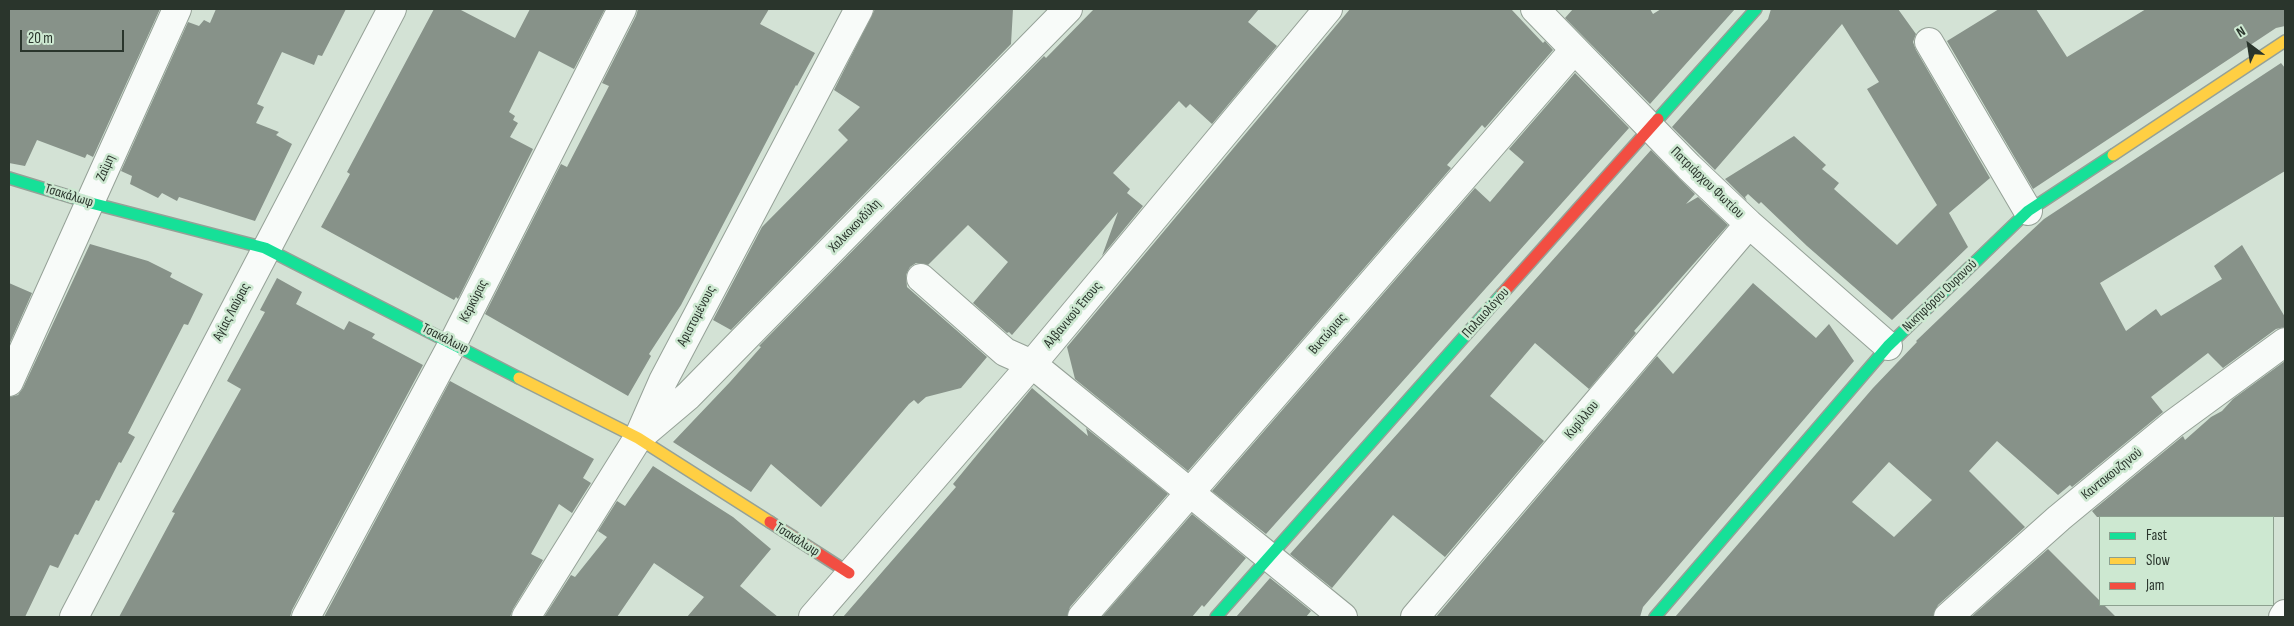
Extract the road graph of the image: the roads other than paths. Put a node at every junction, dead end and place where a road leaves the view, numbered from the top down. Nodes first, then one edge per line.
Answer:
1 (177, 9) edge
2 (392, 9) edge
3 (622, 9) edge
4 (859, 9) edge
5 (1328, 9) edge
6 (1535, 9) edge
7 (1756, 9) edge
8 (1062, 12) edge
9 (2285, 41) edge
10 (1929, 42) dead end
11 (1574, 50) junction
12 (1651, 128) junction
13 (9, 178) edge
14 (91, 204) junction
15 (2028, 211) junction
16 (1749, 224) junction
17 (265, 248) junction
18 (921, 278) dead end
19 (2285, 342) edge
20 (453, 343) junction
21 (1888, 346) junction
22 (1032, 364) junction
23 (9, 382) edge
24 (638, 438) junction
25 (1191, 492) junction
26 (1267, 557) junction
27 (849, 574) junction
28 (2285, 614) edge
29 (74, 617) edge
30 (306, 617) edge
31 (526, 617) edge
32 (813, 617) edge
33 (1082, 617) edge
34 (1216, 617) edge
35 (1343, 617) edge
36 (1415, 617) edge
37 (1655, 617) edge
38 (1948, 617) edge
39 (2282, 617) edge

1 - 14 street, Ζαϊμη
2 - 17 street, Αγίας Λαύρας
3 - 20 street, Κερκύρας
4 - 24 street, Αριστομένους
5 - 22 street, Αλβανικού Έπους
6 - 11 street, Πατριάρχου Φωτίου
7 - 12 street, Παλαιολόγου
8 - 24 street, Χαλκοκονδύλη
9 - 15 street, Νικηφόρου Ουρανού
10 - 15 street
11 - 12 street, Πατριάρχου Φωτίου
11 - 25 street, Βικτώριας
12 - 16 street, Πατριάρχου Φωτίου
12 - 26 street, Παλαιολόγου
13 - 14 street, Τσακάλωφ
14 - 17 street, Τσακάλωφ
14 - 23 street, Ζαϊμη
15 - 21 street, Νικηφόρου Ουρανού
16 - 21 street, Πατριάρχου Φωτίου
16 - 36 street, Κυρίλλου
17 - 20 street, Τσακάλωφ
17 - 29 street, Αγίας Λαύρας
18 - 22 street
19 - 38 street, Καντακουζηνού
20 - 24 street, Τσακάλωφ
20 - 30 street, Κερκύρας
21 - 37 street, Νικηφόρου Ουρανού
22 - 25 street
22 - 27 street, Αλβανικού Έπους
24 - 27 street, Τσακάλωφ
24 - 31 street, Αριστομένους
25 - 26 street
25 - 33 street, Βικτώριας
26 - 34 street, Παλαιολόγου
26 - 35 street
27 - 32 street, Αλβανικού Έπους
28 - 39 street

